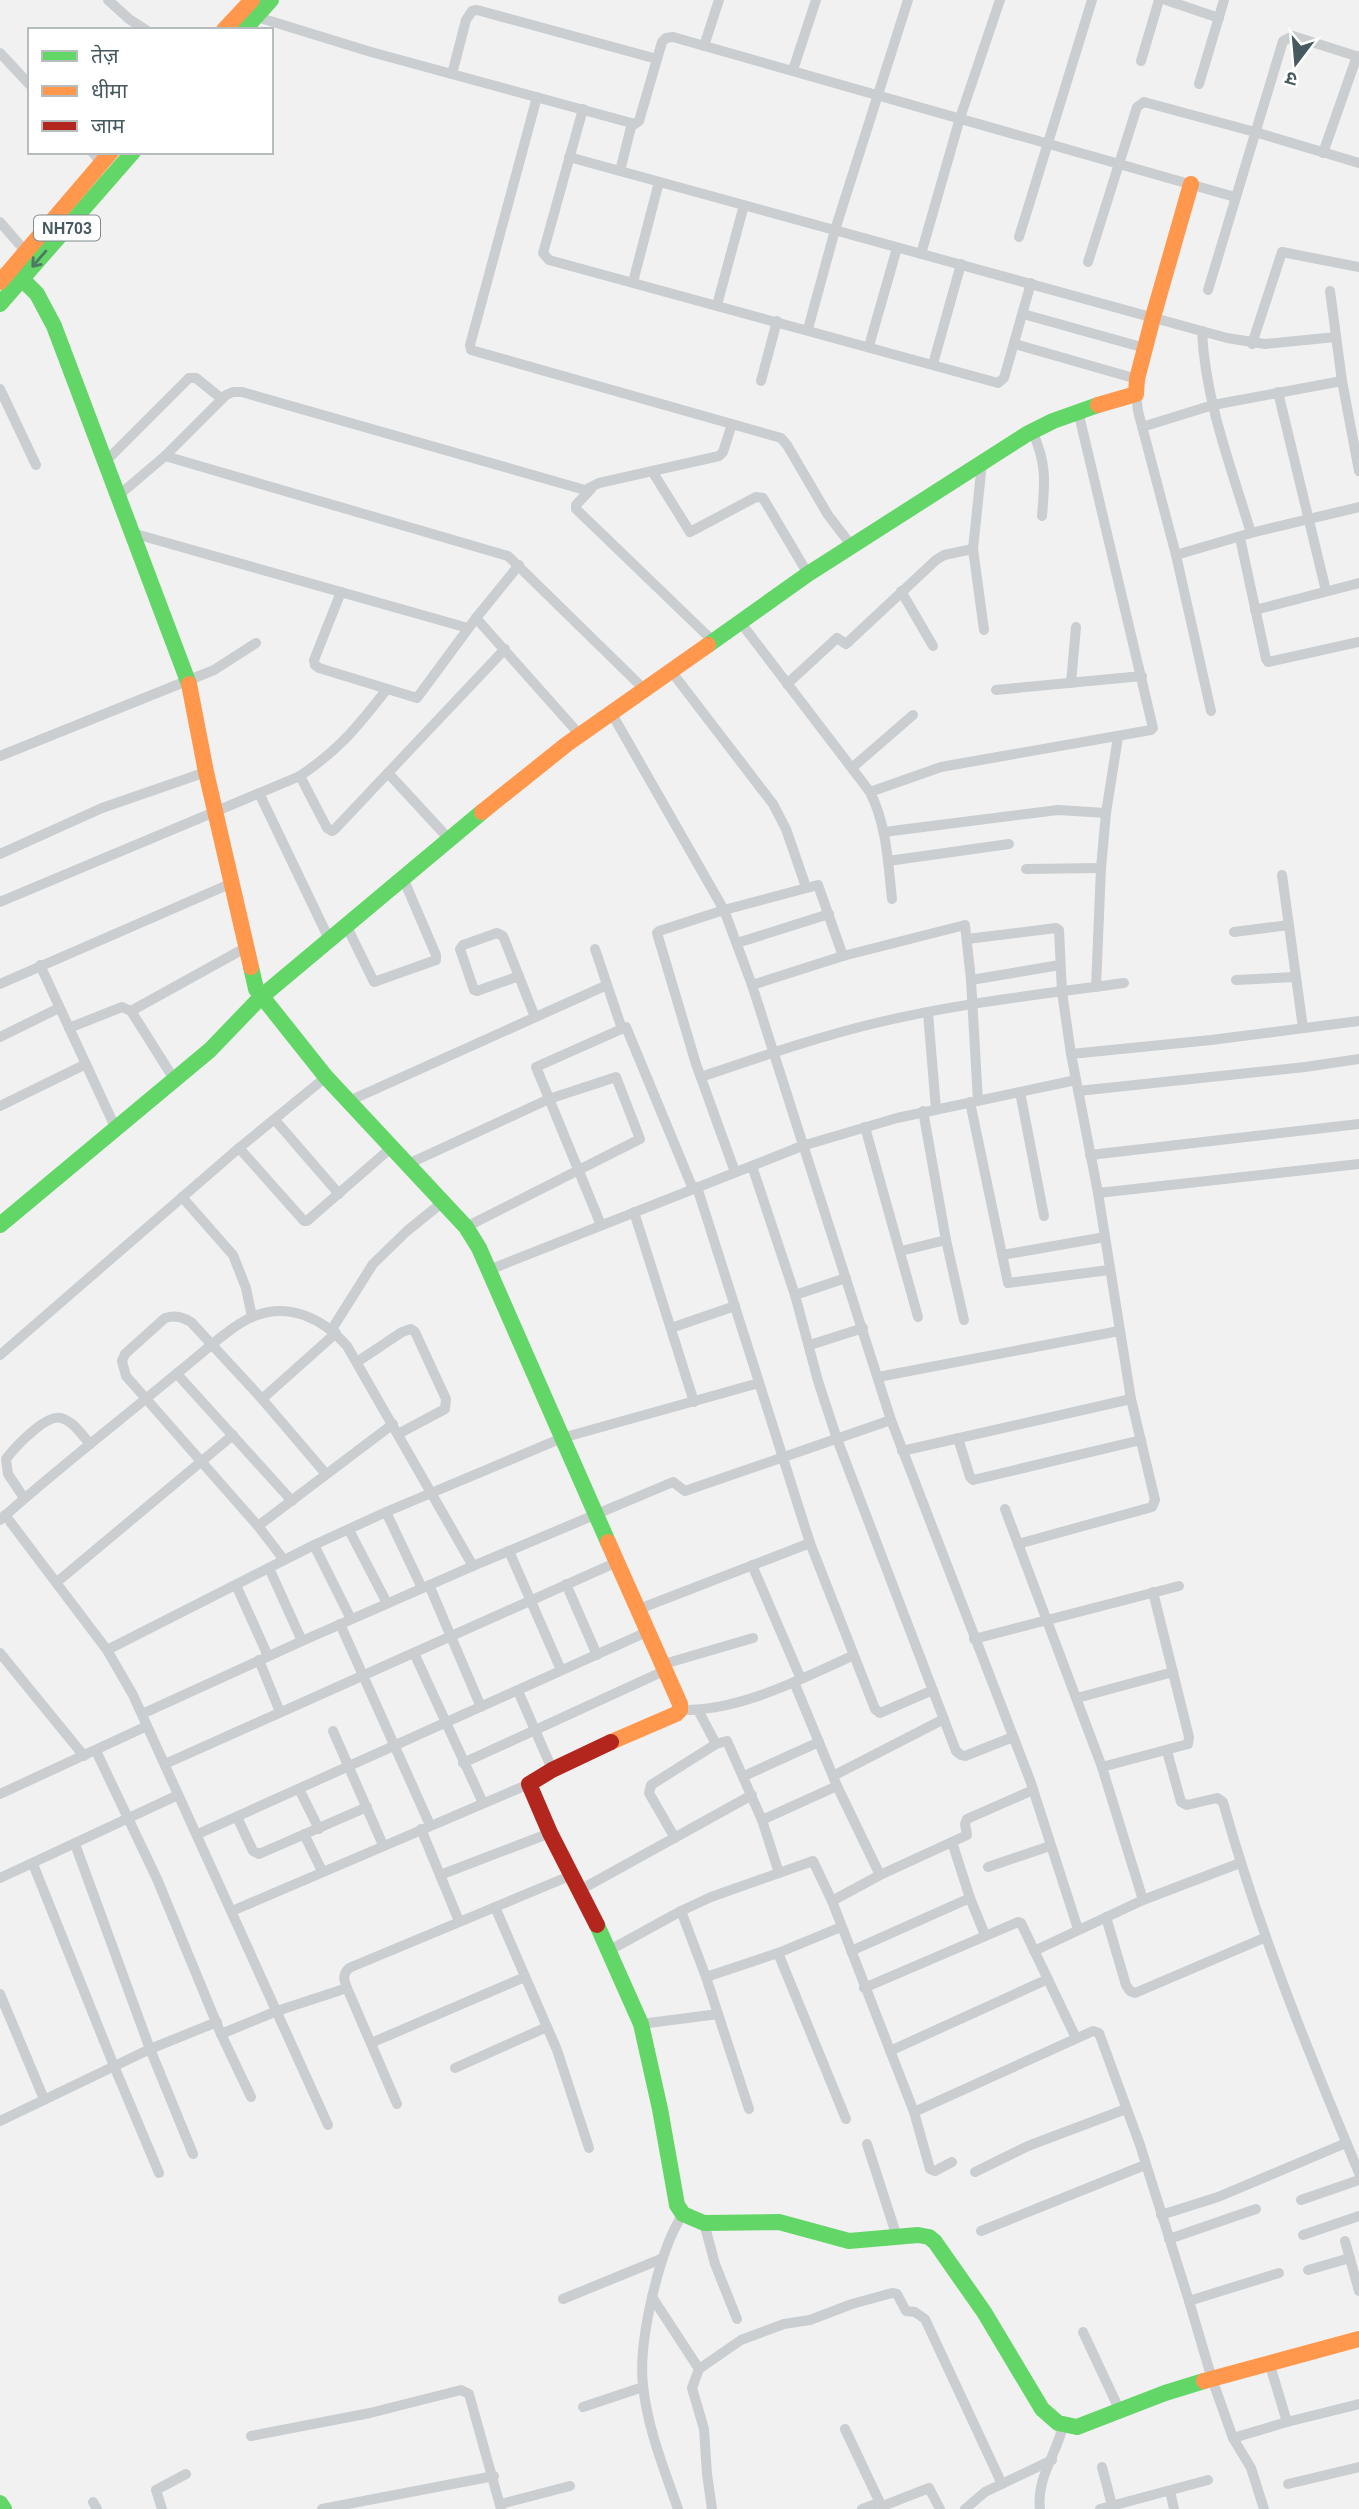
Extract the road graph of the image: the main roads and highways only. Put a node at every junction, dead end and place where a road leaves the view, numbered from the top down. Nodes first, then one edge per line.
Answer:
1 (271, 0) edge
2 (251, 8) edge
3 (226, 28) edge
4 (245, 28) edge
5 (131, 154) edge
6 (101, 156) edge
7 (1191, 184) road end
8 (17, 274) junction
9 (0, 282) edge
10 (0, 304) edge
11 (261, 997) junction
12 (0, 1225) edge
13 (1359, 2339) edge
14 (0, 2503) edge
15 (4, 2509) edge

1 - 2 main road
2 - 3 main road
2 - 4 main road
5 -> 8 main road, NH703
6 - 8 main road, NH703
7 - 11 main road
8 - 9 main road, NH703
8 - 10 main road, NH703
8 - 11 main road
11 - 12 main road
11 - 13 main road
14 - 15 main road

